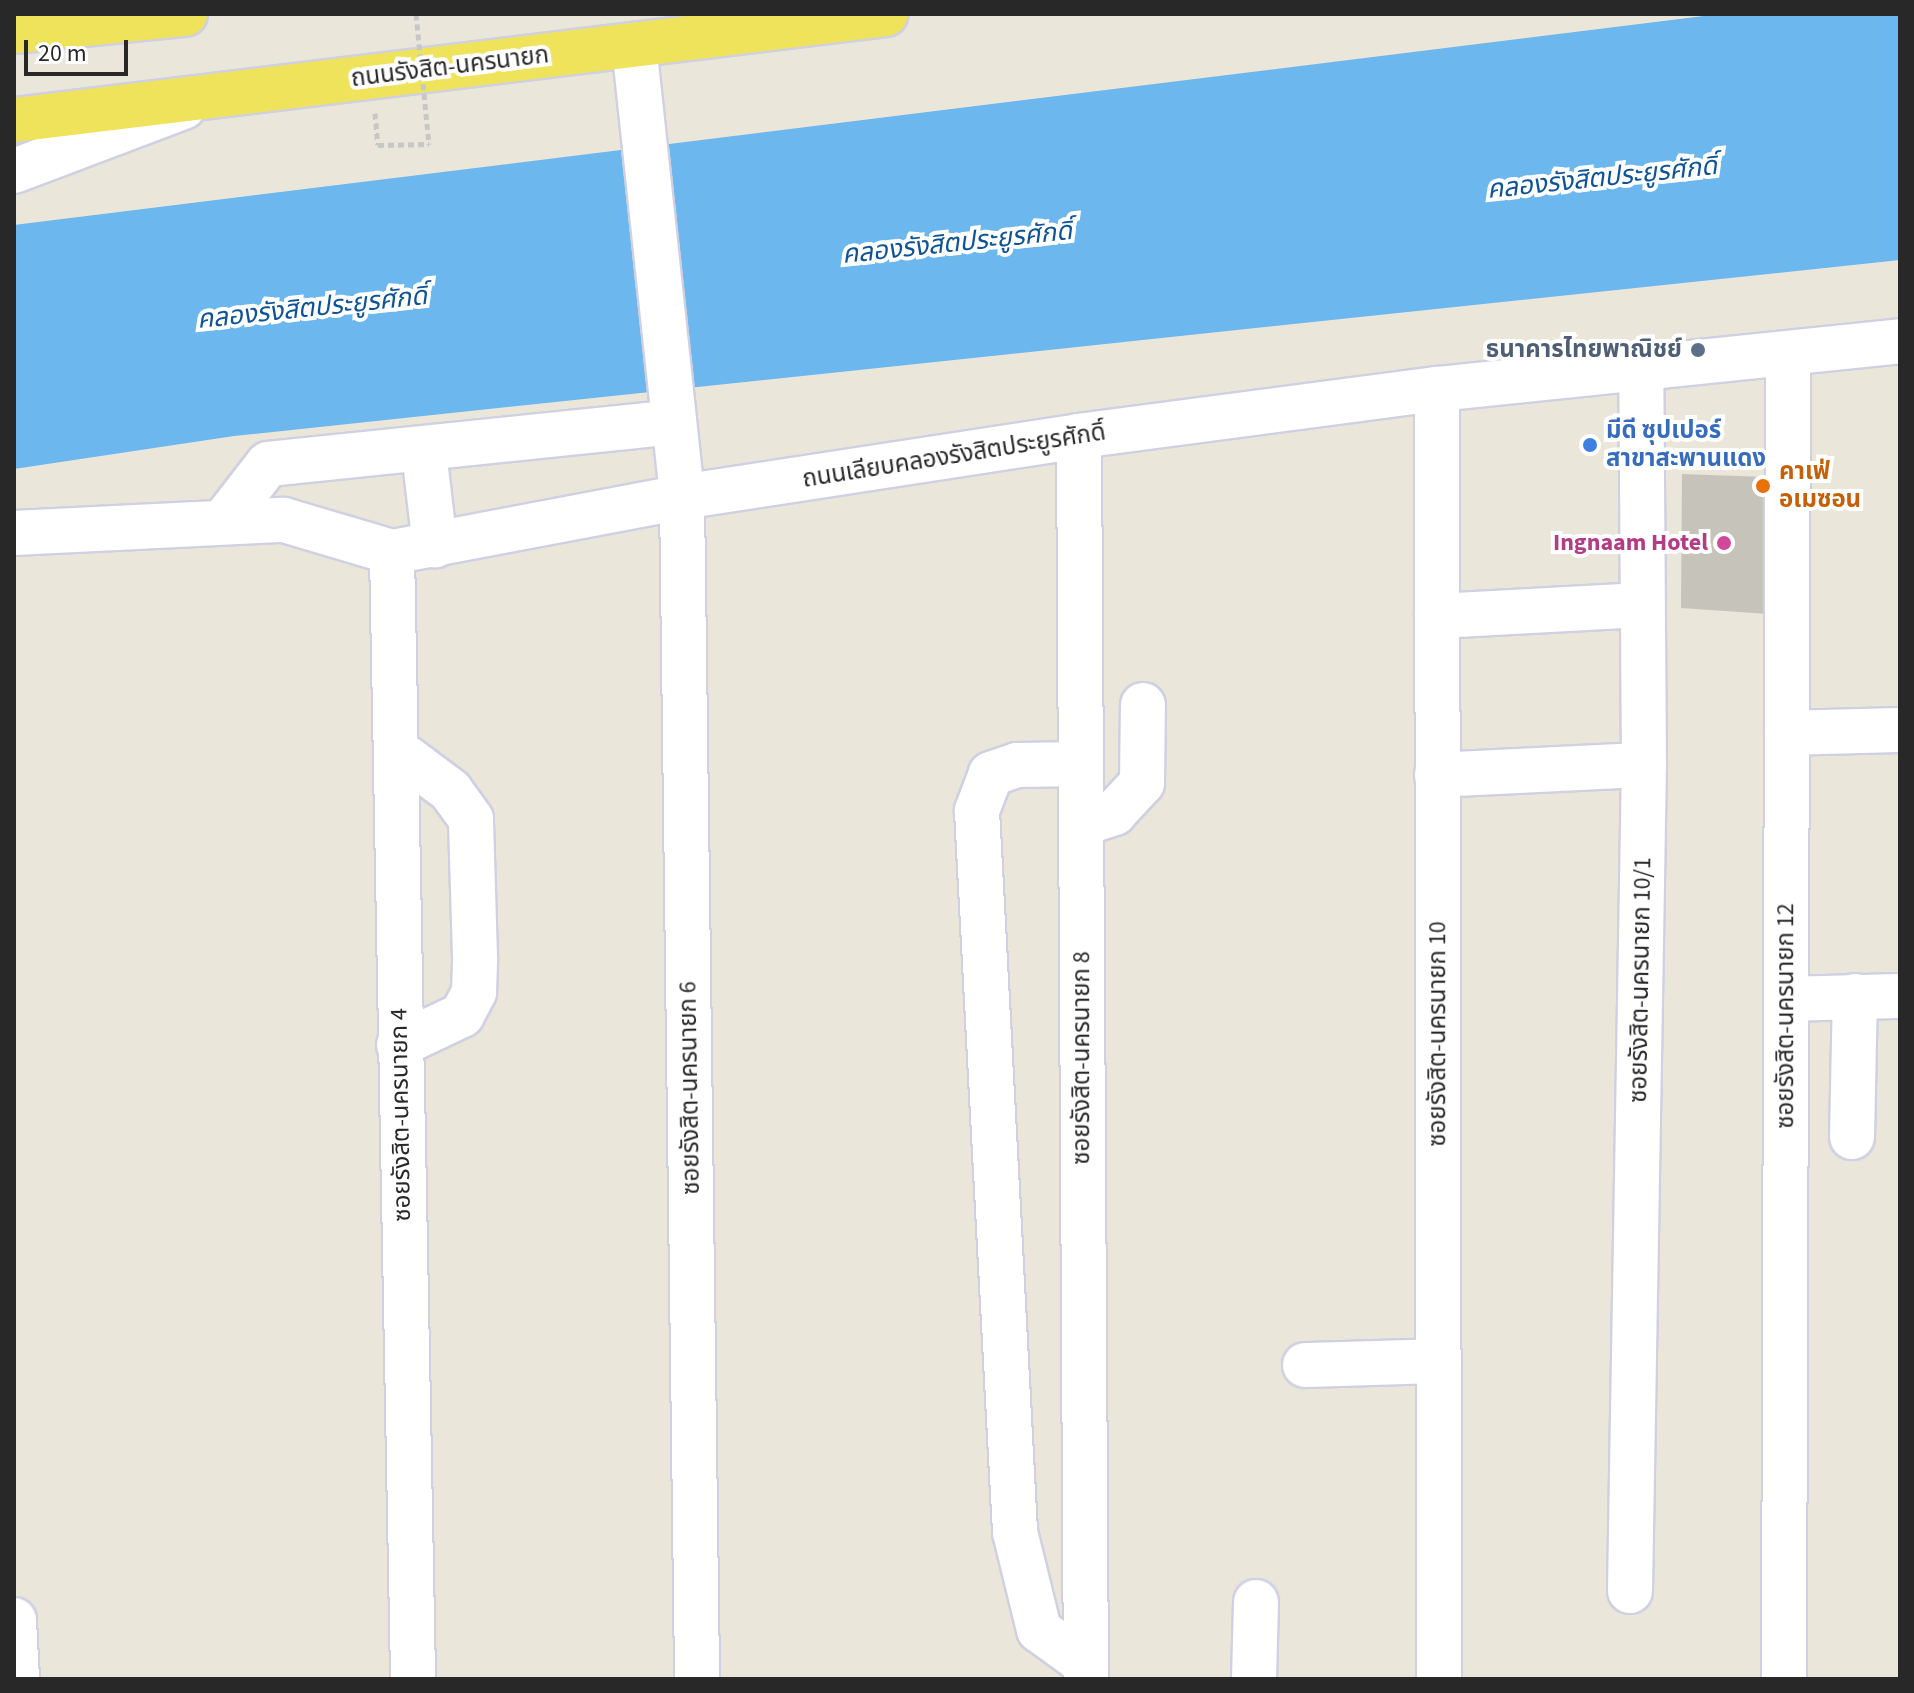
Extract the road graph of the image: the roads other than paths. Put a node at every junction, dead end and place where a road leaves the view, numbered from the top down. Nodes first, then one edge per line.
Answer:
1 (185, 14) edge
2 (886, 14) edge
3 (14, 31) edge
4 (634, 45) junction
5 (211, 96) junction
6 (14, 120) edge
7 (14, 171) edge
8 (1900, 341) edge
9 (1788, 354) junction
10 (1641, 368) junction
11 (1437, 389) junction
12 (670, 408) junction
13 (1079, 436) junction
14 (424, 452) junction
15 (682, 497) junction
16 (226, 518) junction
17 (14, 533) edge
18 (435, 545) junction
19 (392, 552) junction
20 (1643, 605) junction
21 (1437, 616) junction
22 (1143, 705) dead end
23 (1900, 730) edge
24 (1787, 733) junction
25 (400, 753) junction
26 (1081, 764) junction
27 (1644, 765) junction
28 (1437, 775) junction
29 (1081, 824) junction
30 (1855, 996) junction
31 (1900, 996) edge
32 (1787, 999) junction
33 (399, 1045) junction
34 (1852, 1137) dead end
35 (1439, 1361) junction
36 (1305, 1365) dead end
37 (1630, 1591) dead end
38 (1256, 1602) dead end
39 (14, 1620) edge
40 (1086, 1671) edge
41 (17, 1679) edge
42 (413, 1679) edge
43 (697, 1679) edge
44 (1254, 1679) edge
45 (1439, 1679) edge
46 (1784, 1679) edge

1 - 3 main road
2 - 4 main road, ถนนรังสิต-นครนายก
4 - 5 main road, ถนนรังสิต-นครนายก
4 - 12 street, ซอยรังสิต-นครนายก 6
5 - 6 main road, ถนนรังสิต-นครนายก
5 - 7 street
8 - 9 street, ถนนเลียบคลองรังสิตประยูรศักดิ์
9 - 10 street, ถนนเลียบคลองรังสิตประยูรศักดิ์
9 - 24 street, ซอยรังสิต-นครนายก 12
10 - 11 street, ถนนเลียบคลองรังสิตประยูรศักดิ์
10 - 20 street, ซอยรังสิต-นครนายก 10/1
11 - 13 street, ถนนเลียบคลองรังสิตประยูรศักดิ์
11 - 21 street, ซอยรังสิต-นครนายก 10
12 - 14 street
12 - 15 street, ซอยรังสิต-นครนายก 6
13 - 15 street, ถนนเลียบคลองรังสิตประยูรศักดิ์
13 - 26 street, ซอยรังสิต-นครนายก 8
14 - 16 street
14 - 18 street
15 - 18 street, ถนนเลียบคลองรังสิตประยูรศักดิ์
15 - 43 street, ซอยรังสิต-นครนายก 6
16 - 17 street, ถนนเลียบคลองรังสิตประยูรศักดิ์
16 - 19 street, ถนนเลียบคลองรังสิตประยูรศักดิ์
18 - 19 street, ถนนเลียบคลองรังสิตประยูรศักดิ์
19 - 25 street, ซอยรังสิต-นครนายก 4
20 - 21 street
20 - 27 street, ซอยรังสิต-นครนายก 10/1
21 - 28 street, ซอยรังสิต-นครนายก 10
22 - 29 street
23 - 24 street
24 - 32 street, ซอยรังสิต-นครนายก 12
25 - 33 street, ซอยรังสิต-นครนายก 4
25 - 33 street
26 - 29 street, ซอยรังสิต-นครนายก 8
26 - 40 street
27 - 28 street
27 - 37 street, ซอยรังสิต-นครนายก 10/1
28 - 35 street, ซอยรังสิต-นครนายก 10
29 - 40 street, ซอยรังสิต-นครนายก 8
30 - 31 street
30 - 32 street
30 - 34 street
32 - 46 street, ซอยรังสิต-นครนายก 12
33 - 42 street, ซอยรังสิต-นครนายก 4
35 - 36 street
35 - 45 street, ซอยรังสิต-นครนายก 10
38 - 44 street
39 - 41 street

